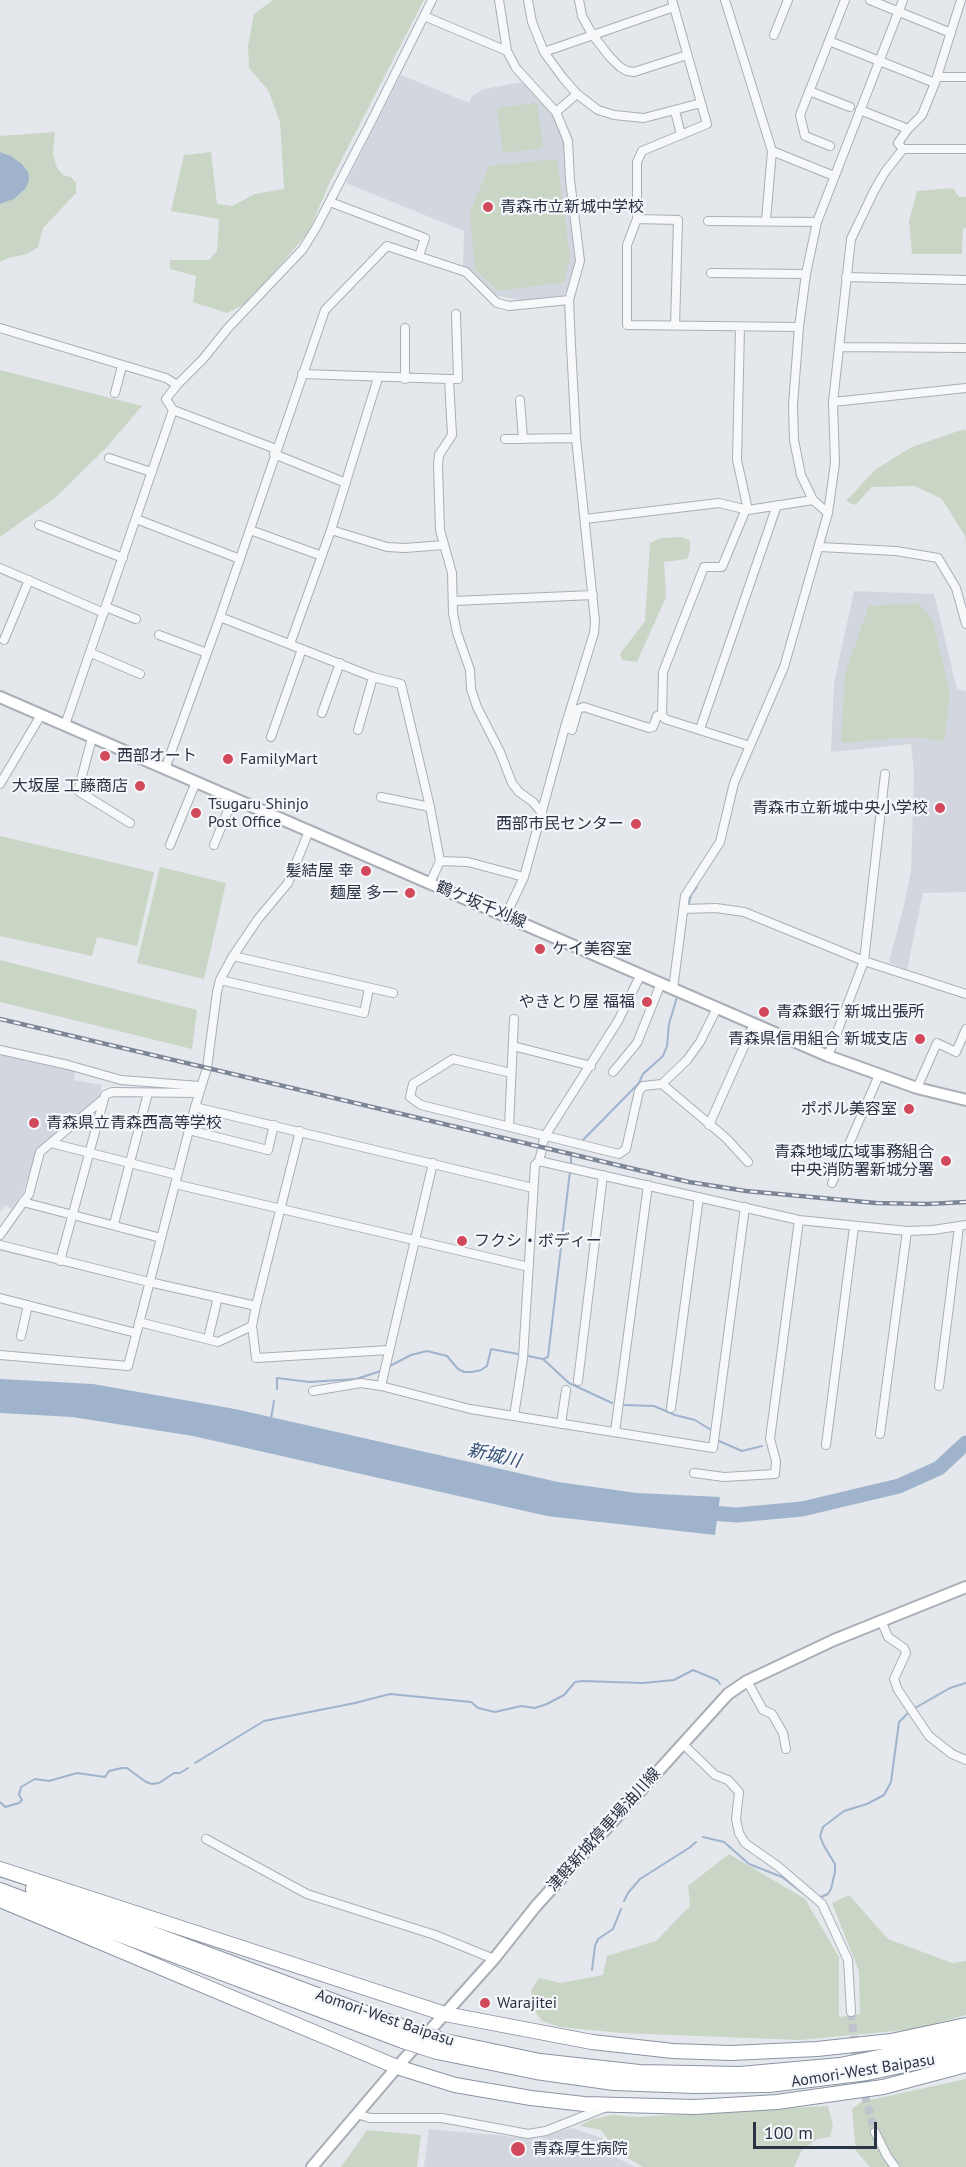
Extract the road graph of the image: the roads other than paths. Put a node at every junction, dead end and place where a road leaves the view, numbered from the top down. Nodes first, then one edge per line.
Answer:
1 (432, 0) edge
2 (499, 0) edge
3 (528, 0) edge
4 (579, 0) edge
5 (725, 0) edge
6 (788, 0) edge
7 (845, 0) edge
8 (870, 0) edge
9 (903, 0) edge
10 (961, 0) edge
11 (673, 3) edge
12 (899, 11) junction
13 (424, 16) junction
14 (955, 19) junction
15 (966, 19) edge
16 (951, 33) junction
17 (592, 34) junction
18 (774, 35) dead end
19 (829, 41) junction
20 (507, 51) junction
21 (544, 52) junction
22 (687, 55) junction
23 (879, 62) junction
24 (966, 77) edge
25 (936, 80) junction
26 (809, 91) junction
27 (577, 94) junction
28 (701, 103) junction
29 (850, 107) dead end
30 (860, 110) junction
31 (675, 111) junction
32 (556, 112) junction
33 (908, 129) junction
34 (681, 135) junction
35 (830, 146) dead end
36 (903, 148) junction
37 (966, 149) edge
38 (771, 151) junction
39 (834, 176) junction
40 (330, 201) junction
41 (637, 219) junction
42 (766, 220) junction
43 (708, 221) dead end
44 (817, 222) junction
45 (419, 256) junction
46 (711, 273) dead end
47 (806, 274) junction
48 (846, 278) junction
49 (966, 280) edge
50 (569, 300) junction
51 (456, 314) dead end
52 (675, 326) junction
53 (740, 327) junction
54 (799, 327) junction
55 (0, 328) edge
56 (405, 328) dead end
57 (840, 347) junction
58 (966, 348) edge
59 (122, 366) junction
60 (302, 374) junction
61 (378, 378) junction
62 (405, 379) junction
63 (449, 380) junction
64 (177, 385) junction
65 (966, 388) edge
66 (115, 393) dead end
67 (520, 400) dead end
68 (833, 402) junction
69 (173, 410) junction
70 (576, 438) junction
71 (505, 439) dead end
72 (523, 439) junction
73 (275, 452) junction
74 (109, 458) dead end
75 (151, 472) junction
76 (346, 483) junction
77 (813, 500) junction
78 (777, 506) junction
79 (747, 509) junction
80 (828, 513) junction
81 (136, 519) junction
82 (585, 519) junction
83 (39, 525) dead end
84 (249, 530) junction
85 (331, 530) junction
86 (444, 544) junction
87 (820, 547) junction
88 (322, 556) junction
89 (123, 558) junction
90 (240, 559) junction
91 (0, 568) edge
92 (29, 580) junction
93 (593, 595) junction
94 (453, 601) junction
95 (105, 610) junction
96 (220, 617) junction
97 (136, 619) dead end
98 (966, 624) edge
99 (159, 635) dead end
100 (4, 640) dead end
101 (290, 644) junction
102 (302, 649) junction
103 (91, 653) junction
104 (207, 653) junction
105 (340, 663) junction
106 (140, 674) dead end
107 (373, 676) junction
108 (0, 698) edge
109 (322, 713) dead end
110 (41, 715) junction
111 (662, 715) junction
112 (65, 725) junction
113 (565, 728) junction
114 (700, 729) junction
115 (358, 730) dead end
116 (271, 737) dead end
117 (92, 738) junction
118 (750, 746) junction
119 (165, 769) junction
120 (885, 774) dead end
121 (196, 782) junction
122 (0, 784) edge
123 (381, 797) dead end
124 (233, 798) junction
125 (430, 807) junction
126 (542, 813) junction
127 (130, 823) dead end
128 (309, 831) junction
129 (170, 845) dead end
130 (214, 845) dead end
131 (440, 861) junction
132 (524, 877) junction
133 (430, 883) junction
134 (683, 909) junction
135 (506, 915) junction
136 (233, 956) junction
137 (864, 961) junction
138 (641, 974) junction
139 (220, 980) junction
140 (661, 983) junction
141 (369, 988) junction
142 (673, 989) junction
143 (393, 993) dead end
144 (966, 994) edge
145 (717, 1008) junction
146 (514, 1019) dead end
147 (754, 1024) junction
148 (966, 1029) edge
149 (513, 1046) junction
150 (0, 1050) edge
151 (828, 1056) junction
152 (591, 1066) junction
153 (613, 1072) dead end
154 (511, 1073) junction
155 (879, 1075) junction
156 (662, 1084) junction
157 (917, 1088) junction
158 (199, 1089) junction
159 (148, 1093) junction
160 (964, 1096) edge
161 (102, 1100) junction
162 (195, 1107) junction
163 (273, 1125) junction
164 (709, 1125) junction
165 (509, 1127) junction
166 (189, 1130) junction
167 (300, 1131) junction
168 (51, 1143) junction
169 (543, 1143) junction
170 (88, 1153) junction
171 (539, 1161) junction
172 (748, 1162) dead end
173 (130, 1163) junction
174 (433, 1163) junction
175 (603, 1175) junction
176 (176, 1179) junction
177 (832, 1183) dead end
178 (648, 1185) junction
179 (533, 1188) junction
180 (699, 1197) junction
181 (23, 1202) junction
182 (745, 1207) junction
183 (280, 1208) junction
184 (72, 1215) junction
185 (799, 1220) junction
186 (114, 1224) junction
187 (962, 1226) edge
188 (854, 1227) junction
189 (907, 1231) junction
190 (0, 1235) edge
191 (161, 1238) junction
192 (415, 1240) junction
193 (0, 1245) edge
194 (60, 1261) junction
195 (529, 1268) junction
196 (149, 1282) junction
197 (218, 1297) junction
198 (0, 1298) edge
199 (28, 1305) junction
200 (256, 1305) junction
201 (139, 1322) junction
202 (252, 1326) junction
203 (136, 1333) junction
204 (21, 1336) dead end
205 (207, 1340) junction
206 (389, 1350) junction
207 (0, 1355) edge
208 (578, 1381) dead end
209 (381, 1386) junction
210 (939, 1386) dead end
211 (566, 1390) dead end
212 (313, 1391) dead end
213 (671, 1408) dead end
214 (514, 1416) junction
215 (561, 1424) junction
216 (615, 1432) junction
217 (880, 1434) dead end
218 (826, 1445) dead end
219 (694, 1473) dead end
220 (966, 1587) edge
221 (881, 1620) junction
222 (747, 1681) junction
223 (683, 1744) junction
224 (786, 1749) dead end
225 (966, 1760) edge
226 (206, 1839) dead end
227 (0, 1869) edge
228 (0, 1877) edge
229 (0, 1890) edge
230 (0, 1900) edge
231 (494, 1959) junction
232 (851, 2012) tunnel mouth
233 (445, 2014) junction
234 (966, 2025) edge
235 (406, 2035) junction
236 (966, 2039) edge
237 (441, 2047) junction
238 (966, 2052) edge
239 (966, 2065) edge
240 (397, 2067) junction
241 (611, 2105) junction
242 (357, 2114) junction
243 (875, 2132) tunnel mouth
244 (312, 2167) edge
245 (895, 2167) edge

1 - 13 street
2 - 20 street
3 - 21 street
4 - 17 street
5 - 38 street
6 - 18 street
7 - 19 street
8 - 12 street
9 - 12 street
10 - 14 street
11 - 17 street
11 - 22 street
12 - 16 street
12 - 23 street
13 - 20 street
13 - 40 street
14 - 15 street
14 - 16 street
16 - 25 street
17 - 21 street
17 - 22 street
19 - 23 street
19 - 26 street
20 - 32 street
21 - 27 street
22 - 28 street
23 - 25 street
23 - 30 street
24 - 25 street
25 - 33 street
26 - 29 street
26 - 35 street
27 - 31 street
27 - 32 street
28 - 31 street
28 - 34 street
30 - 33 street
30 - 39 street
31 - 34 street
32 - 50 street
33 - 36 street
34 - 41 street
36 - 37 street
36 - 48 street
38 - 39 street
38 - 42 street
39 - 44 street
40 - 45 street
40 - 64 street
41 - 52 street
41 - 52 street
42 - 43 street
42 - 44 street
44 - 47 street
45 - 50 street
45 - 60 street
46 - 47 street
47 - 54 street
48 - 49 street
48 - 57 street
50 - 70 street
51 - 63 street
52 - 53 street
53 - 54 street
53 - 79 street
54 - 77 street
55 - 59 street
56 - 62 street
57 - 58 street
57 - 68 street
59 - 64 street
59 - 66 street
60 - 61 street
60 - 73 street
61 - 62 street
61 - 76 street
62 - 63 street
63 - 86 street
64 - 69 street
65 - 68 street
67 - 72 street
68 - 80 street
69 - 73 street
69 - 75 street
70 - 72 street
70 - 82 street
71 - 72 street
73 - 76 street
73 - 84 street
74 - 75 street
75 - 81 street
76 - 85 street
77 - 78 street
77 - 80 street
78 - 79 street
78 - 114 street
79 - 82 street
79 - 111 street
80 - 87 street
81 - 89 street
81 - 90 street
82 - 93 street
83 - 89 street
84 - 88 street
84 - 90 street
85 - 86 street
85 - 88 street
86 - 94 street
87 - 98 street
87 - 118 street
88 - 101 street
89 - 95 street
90 - 96 street
91 - 92 street
92 - 95 street
92 - 100 street
93 - 94 street
93 - 113 street
94 - 126 street
95 - 97 street
95 - 103 street
96 - 101 street
96 - 104 street
99 - 104 street
101 - 102 street
102 - 105 street
102 - 116 street
103 - 106 street
103 - 112 street
104 - 119 street
105 - 107 street
105 - 109 street
107 - 115 street
107 - 125 street
108 - 110 main road, 鶴ケ坂千刈線
110 - 112 main road, 鶴ケ坂千刈線
110 - 122 street
111 - 113 street
111 - 114 street
112 - 117 main road, 鶴ケ坂千刈線
113 - 126 street
114 - 118 street
117 - 119 main road, 鶴ケ坂千刈線
117 - 127 street
118 - 134 street
119 - 121 main road, 鶴ケ坂千刈線
120 - 137 street
121 - 124 main road, 鶴ケ坂千刈線
121 - 129 street
123 - 125 street
124 - 128 main road, 鶴ケ坂千刈線
124 - 130 street
125 - 131 street
126 - 132 street
128 - 133 main road, 鶴ケ坂千刈線
128 - 136 street
131 - 132 street
131 - 133 street
132 - 135 street
133 - 135 main road, 鶴ケ坂千刈線
134 - 137 street
134 - 142 street
135 - 138 main road, 鶴ケ坂千刈線
136 - 139 street
136 - 141 street
137 - 144 street
137 - 151 street
138 - 140 main road, 鶴ケ坂千刈線
138 - 152 street
139 - 141 street
139 - 158 street
140 - 142 main road, 鶴ケ坂千刈線
140 - 153 street
141 - 143 street
142 - 145 main road, 鶴ケ坂千刈線
145 - 147 main road, 鶴ケ坂千刈線
145 - 156 street
146 - 149 street
147 - 151 main road, 鶴ケ坂千刈線
147 - 164 street
148 - 157 street
149 - 152 street
149 - 154 street
150 - 158 street
151 - 155 main road, 鶴ケ坂千刈線
152 - 169 street
154 - 165 street
154 - 165 street
155 - 157 main road, 鶴ケ坂千刈線
155 - 177 street
156 - 164 street
156 - 169 street
157 - 160 main road, 鶴ケ坂千刈線
158 - 159 street
158 - 162 street
159 - 161 street
159 - 173 street
161 - 168 street
161 - 170 street
162 - 163 street
162 - 166 street
163 - 166 street
163 - 167 street
164 - 172 street
165 - 169 street
166 - 176 street
167 - 174 street
167 - 183 street
168 - 170 street
168 - 181 street
169 - 171 street
170 - 173 street
170 - 184 street
171 - 175 street
171 - 179 street
173 - 176 street
173 - 186 street
174 - 179 street
174 - 192 street
175 - 178 street
175 - 208 street
176 - 183 street
176 - 191 street
178 - 180 street
178 - 216 street
179 - 195 street
180 - 182 street
180 - 213 street
181 - 184 street
181 - 190 street
182 - 185 street
182 - 216 street
183 - 192 street
183 - 200 street
184 - 186 street
184 - 194 street
185 - 188 street
185 - 219 street
186 - 191 street
187 - 189 street
187 - 210 street
188 - 189 street
188 - 218 street
189 - 217 street
191 - 196 street
192 - 195 street
192 - 206 street
193 - 194 street
194 - 196 street
195 - 214 street
196 - 197 street
196 - 201 street
197 - 200 street
197 - 205 street
198 - 199 street
199 - 203 street
199 - 204 street
200 - 202 street
201 - 203 street
201 - 205 street
202 - 205 street
202 - 206 street
203 - 207 street
206 - 209 street
209 - 212 street
209 - 214 street
211 - 215 street
214 - 215 street
215 - 216 street
220 - 221 main road, 津軽新城停車場油川線
221 - 222 main road, 津軽新城停車場油川線
221 - 225 street
222 - 223 main road, 津軽新城停車場油川線
222 - 224 street
223 - 231 main road, 津軽新城停車場油川線
223 - 232 street
226 - 231 street
227 - 233 highway
228 - 235 highway, Aomori-West Baipasu
229 - 235 highway, Aomori-West Baipasu
230 - 240 highway
231 - 233 main road, 津軽新城停車場油川線
233 - 234 highway
233 - 240 main road, 津軽新城停車場油川線
235 - 237 highway, Aomori-West Baipasu, bridge
236 - 237 highway, Aomori-West Baipasu
237 - 238 highway, Aomori-West Baipasu
239 - 241 highway
240 - 241 highway
240 - 242 main road, 津軽新城停車場油川線
241 - 242 street
242 - 244 main road, 津軽新城停車場油川線
243 - 245 street

